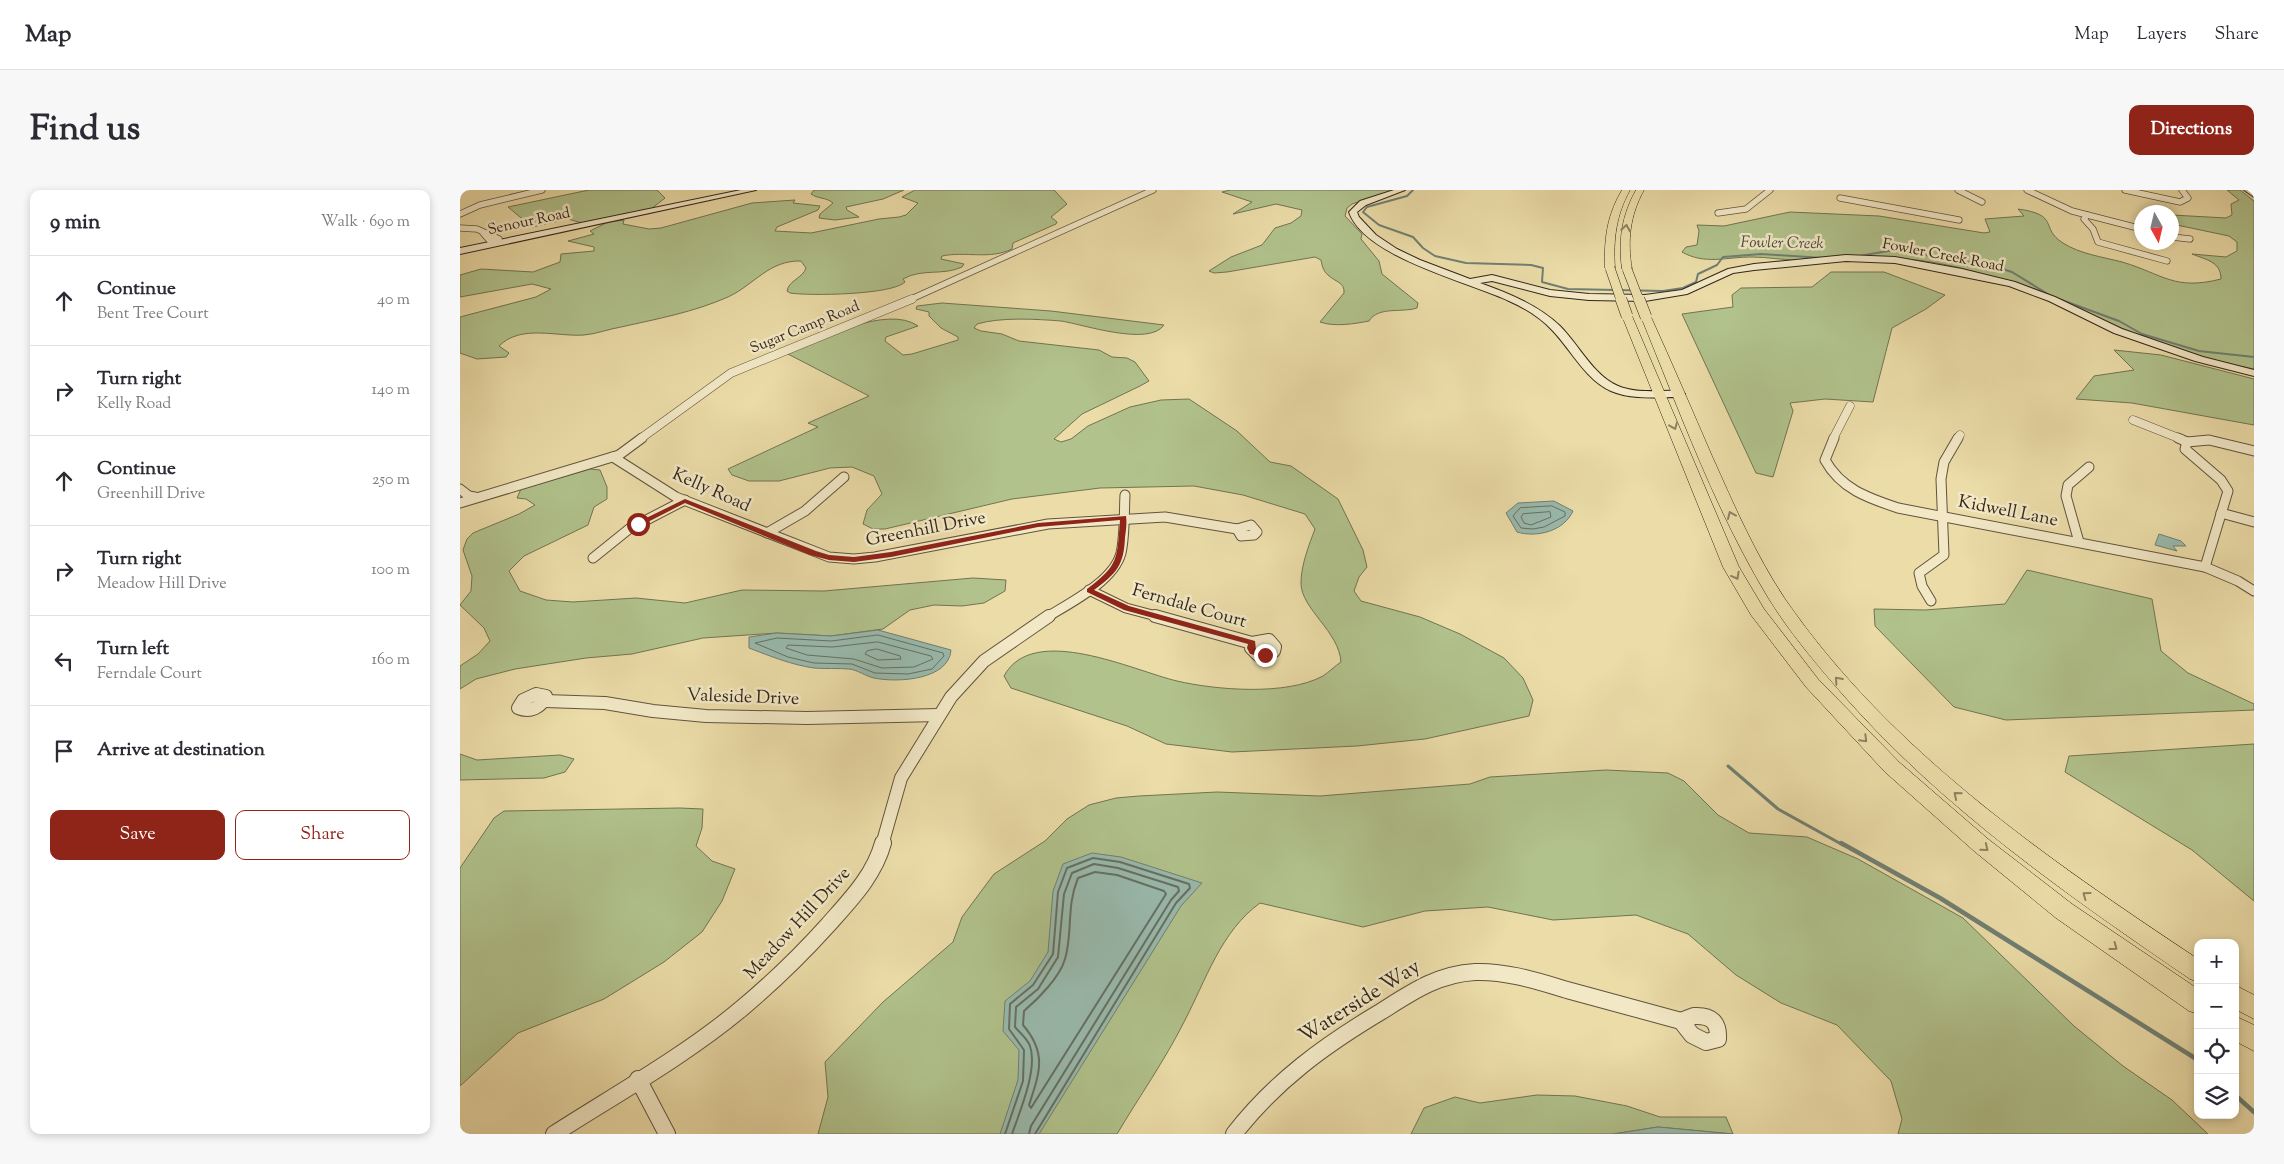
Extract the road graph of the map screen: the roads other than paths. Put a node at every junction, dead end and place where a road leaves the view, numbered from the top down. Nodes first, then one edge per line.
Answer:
1 (542, 190) edge
2 (752, 190) edge
3 (1153, 190) edge
4 (1401, 190) edge
5 (1626, 190) edge
6 (1640, 190) edge
7 (1770, 190) edge
8 (1846, 190) edge
9 (1958, 190) edge
10 (2027, 190) edge
11 (2125, 190) edge
12 (2182, 190) edge
13 (2248, 190) edge
14 (2254, 195) edge
15 (1840, 198) junction
16 (1982, 202) dead end
17 (1834, 205) dead end
18 (1718, 213) dead end
19 (460, 214) edge
20 (2087, 215) junction
21 (1959, 220) dead end
22 (2134, 227) edge
23 (460, 228) edge
24 (2179, 238) edge
25 (2190, 239) dead end
26 (496, 243) junction
27 (460, 250) edge
28 (2167, 261) dead end
29 (1468, 282) junction
30 (2254, 373) edge
31 (1670, 394) junction
32 (1850, 406) dead end
33 (2133, 420) dead end
34 (1960, 435) dead end
35 (2187, 442) junction
36 (2254, 451) edge
37 (613, 457) junction
38 (2088, 467) dead end
39 (844, 477) dead end
40 (460, 489) edge
41 (1125, 495) dead end
42 (475, 497) junction
43 (685, 500) junction
44 (460, 503) edge
45 (2221, 513) junction
46 (1944, 517) junction
47 (1123, 518) junction
48 (2254, 522) edge
49 (1237, 529) dead end
50 (767, 533) junction
51 (2079, 542) junction
52 (800, 548) joint
53 (593, 558) dead end
54 (2205, 567) junction
55 (1089, 590) junction
56 (2254, 590) edge
57 (1931, 601) dead end
58 (1252, 643) dead end
59 (545, 701) dead end
60 (939, 715) junction
61 (2194, 969) edge
62 (2239, 999) edge
63 (2194, 1000) edge
64 (2254, 1008) edge
65 (1681, 1021) dead end
66 (2238, 1029) edge
67 (2254, 1039) edge
68 (638, 1079) junction
69 (554, 1134) edge
70 (667, 1134) edge
71 (1234, 1134) edge

1 - 19 street
2 - 26 main road, Senour Road
3 - 37 street, Sugar Camp Road
4 - 29 main road
5 - 31 main road, bridge
31 -> 6 main road, bridge
7 - 18 street
8 - 15 street
9 - 16 street
10 - 20 street
11 - 12 street
13 - 14 main road
15 - 17 street
15 - 21 street
20 - 22 street
20 - 28 street
23 - 26 street
24 - 25 street
26 - 27 main road, Senour Road
29 - 30 main road, Fowler Creek Road
29 - 31 main road
61 -> 31 main road
31 -> 63 main road
32 - 46 street, Kidwell Lane
33 - 35 street
34 - 46 street
35 - 36 street
35 - 45 street
37 - 42 street, Sugar Camp Road
37 - 43 street, Kelly Road
38 - 51 street
39 - 50 street
40 - 42 street
41 - 47 street, Meadow Hill Drive
42 - 44 street, Sugar Camp Road
43 - 50 street, Kelly Road
43 - 53 street
45 - 48 street
45 - 54 street
46 - 51 street, Kidwell Lane
46 - 57 street
47 - 49 street, Greenhill Drive
47 - 52 street, Greenhill Drive
47 - 55 street, Meadow Hill Drive
50 - 52 street, Kelly Road
51 - 54 street, Kidwell Lane
54 - 56 street, Kidwell Lane
55 - 58 street, Ferndale Court
55 - 60 street, Meadow Hill Drive
59 - 60 street, Valeside Drive
60 - 68 street, Meadow Hill Drive
62 - 64 main road
65 - 71 street, Waterside Way
66 - 67 main road
68 - 69 street, Meadow Hill Drive
68 - 70 street

